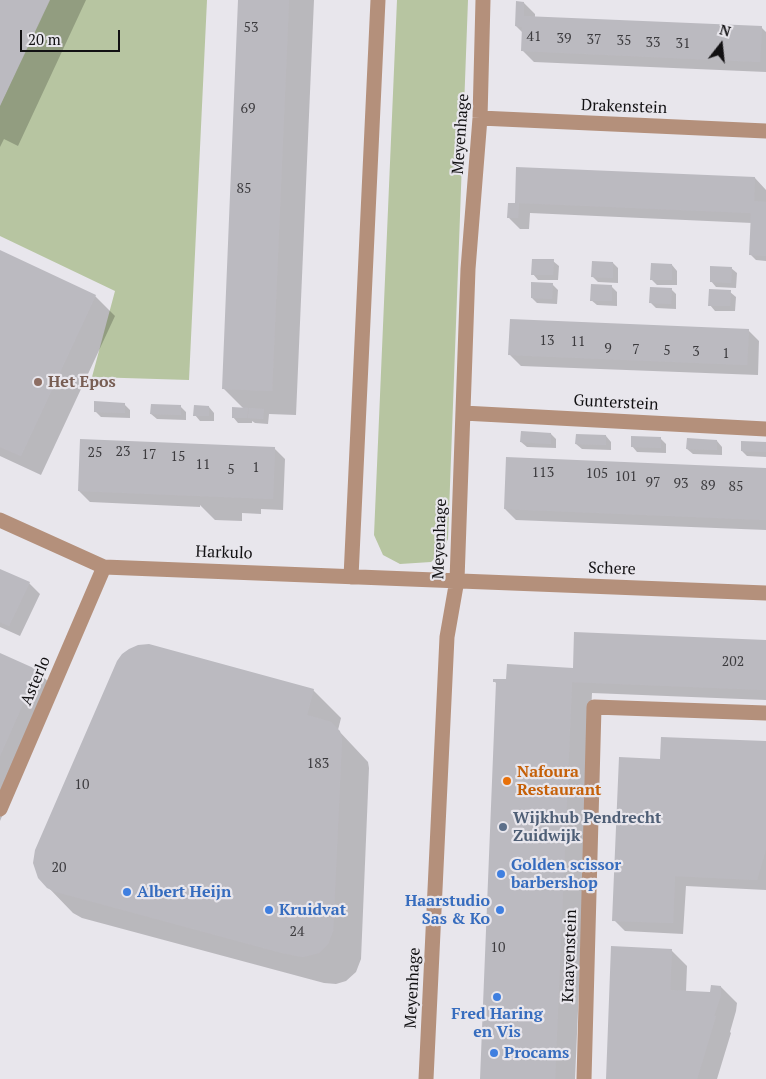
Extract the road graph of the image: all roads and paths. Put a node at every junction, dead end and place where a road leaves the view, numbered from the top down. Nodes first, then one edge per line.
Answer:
1 (378, 0) edge
2 (483, 0) edge
3 (480, 118) junction
4 (766, 130) edge
5 (463, 413) junction
6 (766, 429) edge
7 (0, 520) edge
8 (104, 567) junction
9 (351, 577) junction
10 (457, 580) junction
11 (766, 593) edge
12 (766, 714) edge
13 (0, 809) edge
14 (426, 1079) edge
15 (584, 1079) edge

1 - 9 street
2 - 3 street, Meyenhage
3 - 4 street, Drakenstein
3 - 5 street, Meyenhage
5 - 6 street, Gunterstein
5 - 10 street, Meyenhage
7 - 8 street, Harkulo
8 - 9 street, Harkulo
8 - 13 street, Asterlo
9 - 10 street, Harkulo
10 - 11 street, Schere
10 - 14 street, Meyenhage
12 - 15 street, Kraayenstein

